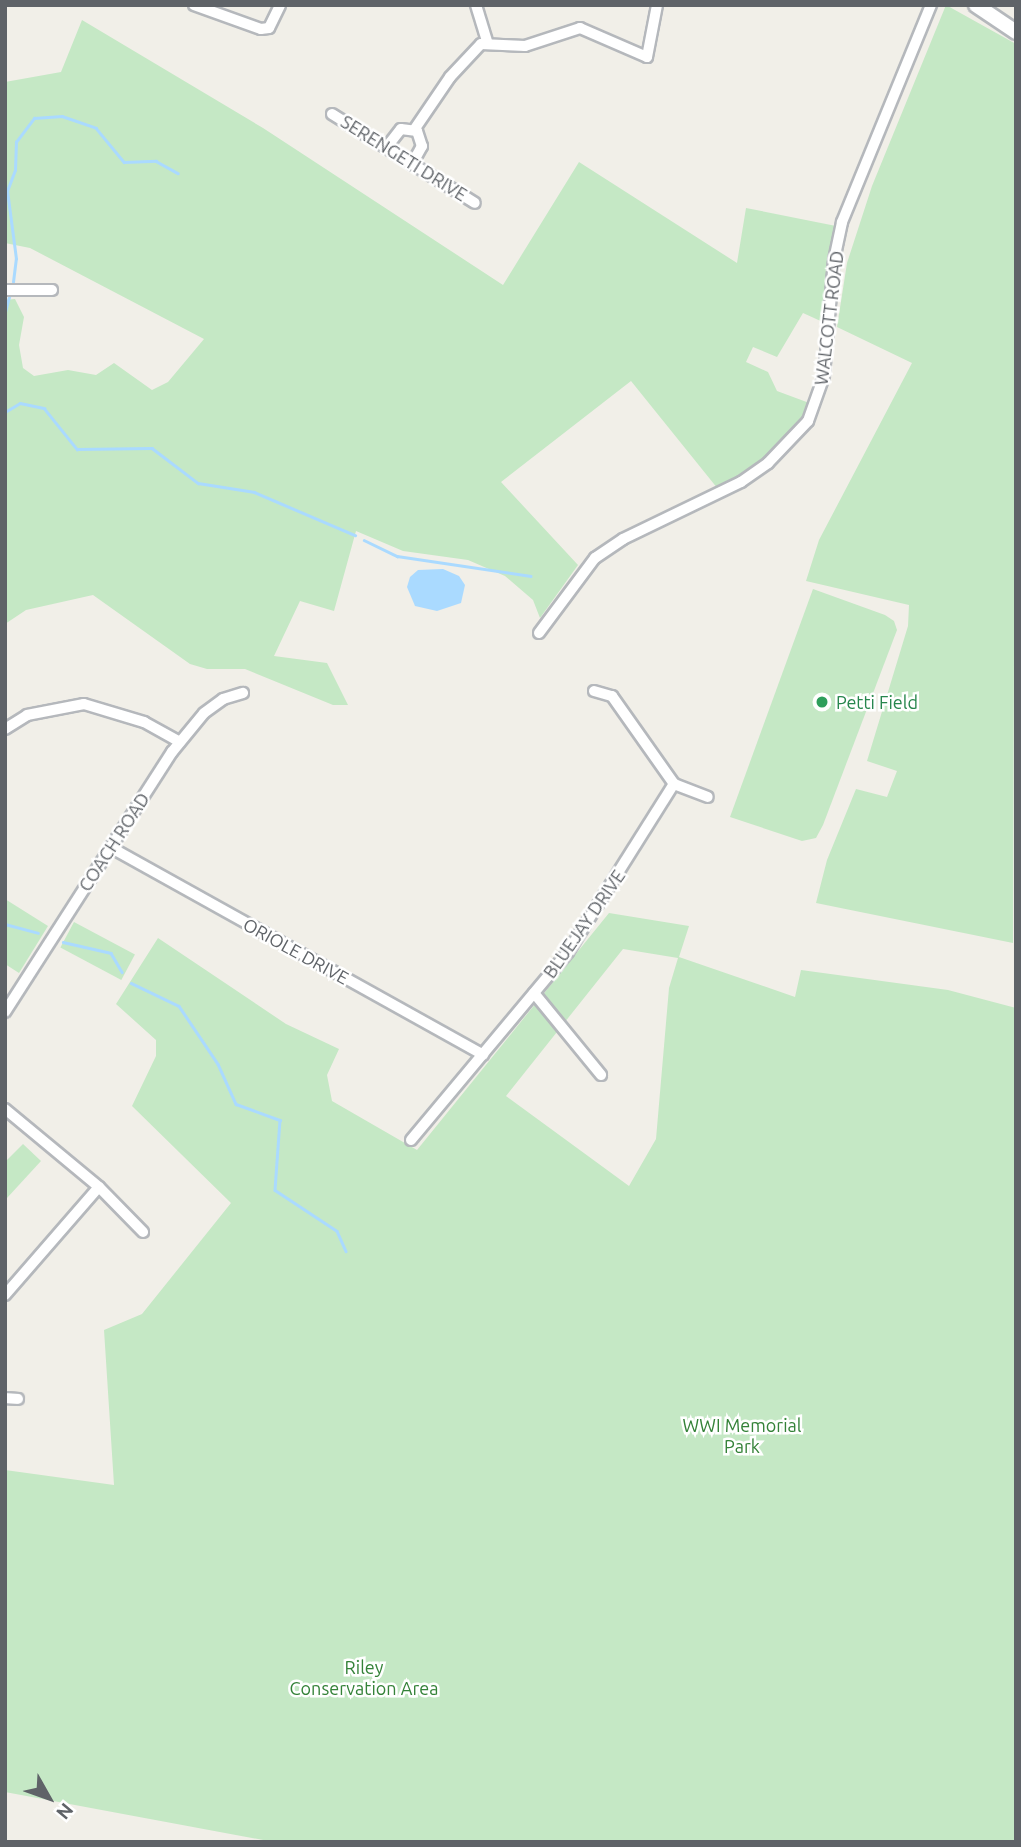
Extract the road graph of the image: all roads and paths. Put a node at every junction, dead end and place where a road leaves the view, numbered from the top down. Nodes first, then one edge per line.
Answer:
1 (194, 5) edge
2 (280, 5) edge
3 (476, 5) edge
4 (657, 5) edge
5 (931, 5) edge
6 (976, 5) edge
7 (1016, 32) edge
8 (487, 41) junction
9 (332, 114) dead end
10 (414, 130) junction
11 (386, 148) junction
12 (412, 164) junction
13 (475, 203) dead end
14 (5, 290) edge
15 (52, 290) dead end
16 (539, 633) dead end
17 (594, 691) dead end
18 (243, 693) dead end
19 (5, 729) edge
20 (180, 742) junction
21 (674, 784) junction
22 (708, 797) dead end
23 (110, 847) junction
24 (534, 993) junction
25 (5, 1013) edge
26 (483, 1055) junction
27 (601, 1075) dead end
28 (5, 1109) edge
29 (411, 1140) dead end
30 (99, 1187) junction
31 (143, 1232) dead end
32 (5, 1295) edge
33 (5, 1398) edge
34 (18, 1399) dead end

1 - 2 street
3 - 8 street
4 - 8 street
5 - 16 street, WALCOTT ROAD
6 - 7 street
8 - 10 street
9 - 11 street, SERENGETI DRIVE
10 - 11 street
10 - 12 street
11 - 12 street, SERENGETI DRIVE
12 - 13 street, SERENGETI DRIVE
14 - 15 street
17 - 21 street
18 - 20 street, COACH ROAD
19 - 20 street
20 - 23 street, COACH ROAD
21 - 22 street
21 - 24 street, BLUEJAY DRIVE
23 - 25 street, COACH ROAD
23 - 26 street, ORIOLE DRIVE
24 - 26 street, BLUEJAY DRIVE
24 - 27 street
26 - 29 street, BLUEJAY DRIVE
28 - 30 street
30 - 31 street
30 - 32 street
33 - 34 street

